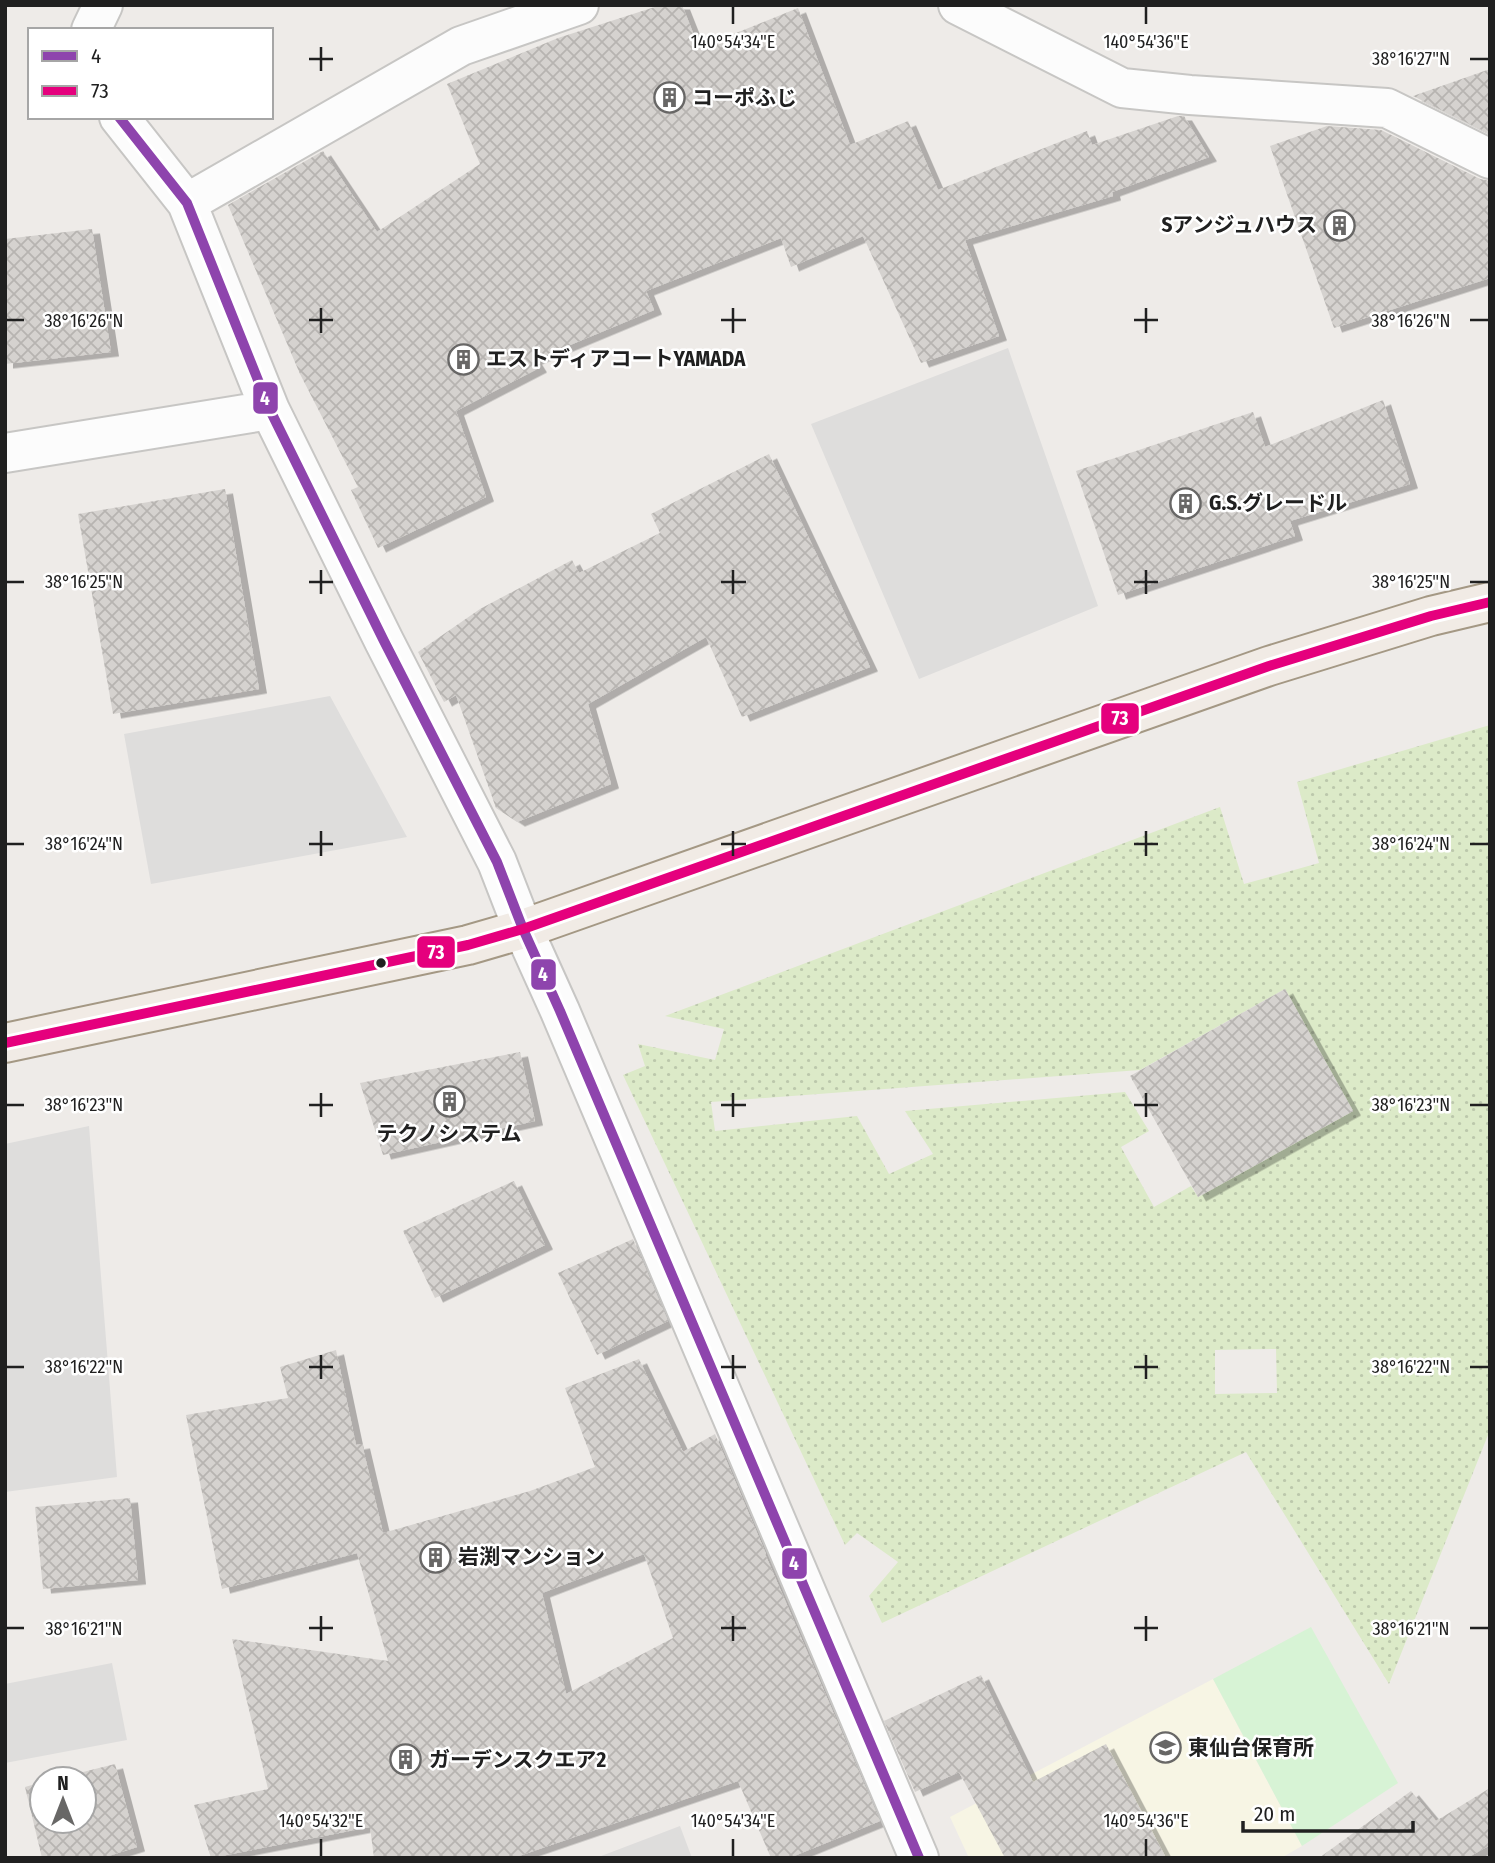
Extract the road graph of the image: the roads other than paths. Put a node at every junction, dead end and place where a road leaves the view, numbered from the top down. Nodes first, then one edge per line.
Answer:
1 (103, 5) edge
2 (579, 5) edge
3 (958, 5) edge
4 (92, 28) edge
5 (122, 119) edge
6 (1490, 159) edge
7 (187, 203) junction
8 (270, 410) junction
9 (5, 453) edge
10 (1490, 602) edge
11 (523, 929) junction
12 (5, 1043) edge
13 (919, 1858) edge

1 - 4 street
2 - 7 street
3 - 6 street
5 - 7 street
7 - 8 street
8 - 9 street
8 - 11 street
10 - 11 main road
11 - 12 main road
11 - 13 street

